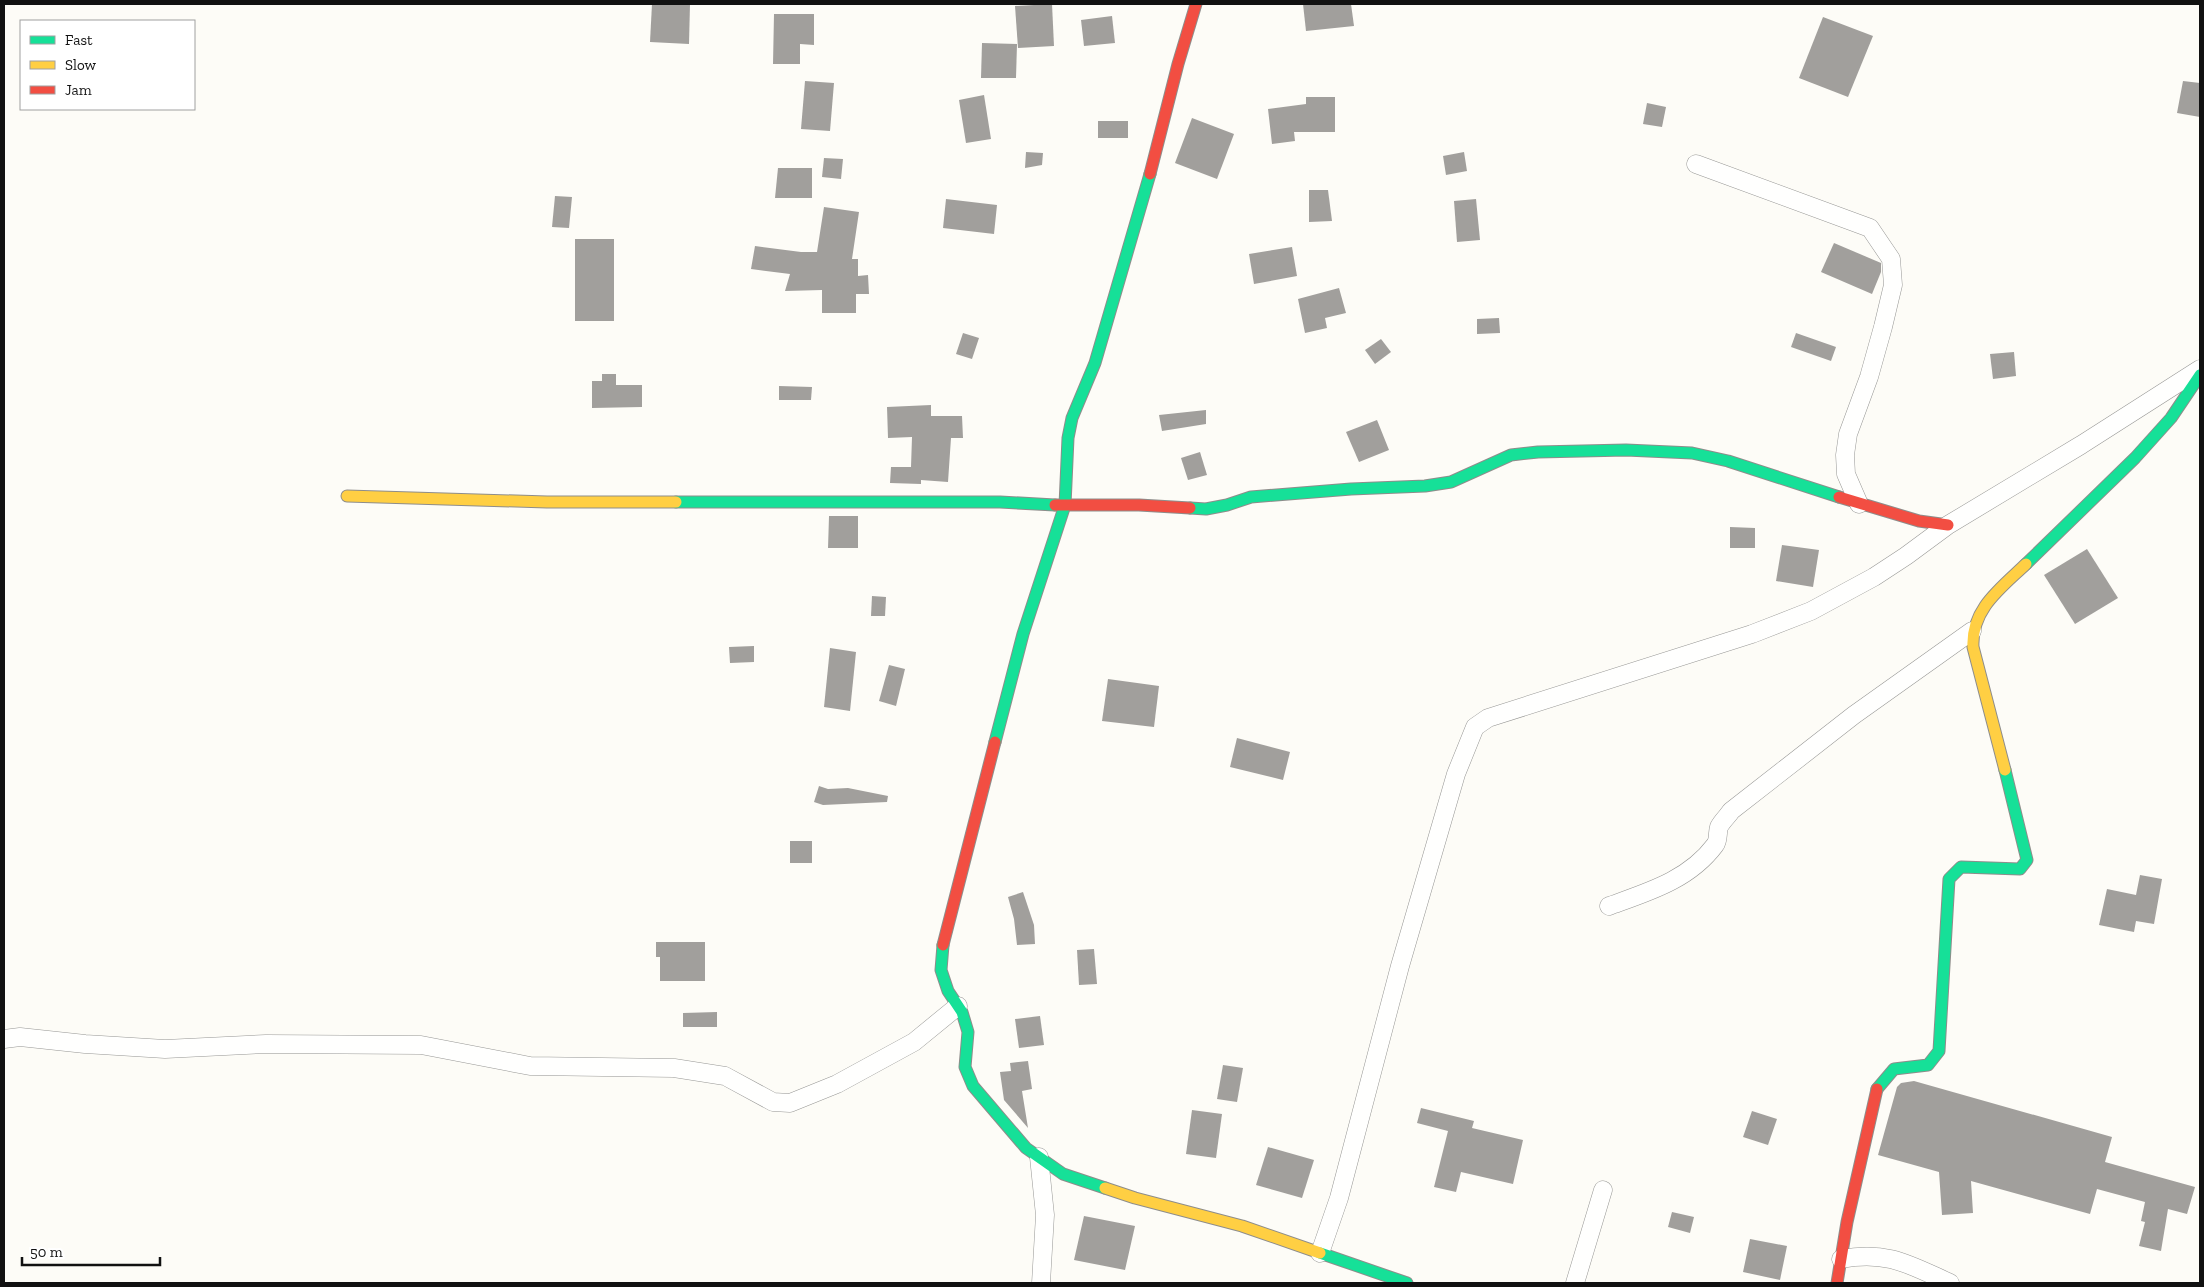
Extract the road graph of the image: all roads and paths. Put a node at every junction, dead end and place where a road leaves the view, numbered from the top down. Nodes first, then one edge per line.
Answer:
1 (1196, 4) edge
2 (1696, 164) dead end
3 (2200, 368) edge
4 (2200, 375) edge
5 (346, 496) dead end
6 (1859, 504) junction
7 (1065, 505) junction
8 (1948, 525) junction
9 (1972, 632) junction
10 (1609, 906) dead end
11 (958, 1006) junction
12 (4, 1039) edge
13 (1039, 1157) junction
14 (1602, 1190) dead end
15 (1320, 1253) junction
16 (1841, 1259) junction
17 (1041, 1283) edge
18 (1407, 1283) edge
19 (1575, 1283) edge
20 (1837, 1283) edge
21 (1950, 1283) edge

1 - 7 street
2 - 6 street
3 - 8 street
4 - 9 street
5 - 7 street
6 - 7 street
6 - 8 street
7 - 11 street
8 - 15 street
9 - 10 street
9 - 16 street
11 - 12 street
11 - 13 street
13 - 15 street
13 - 17 street
14 - 19 street
15 - 18 street
16 - 20 street
16 - 21 street

